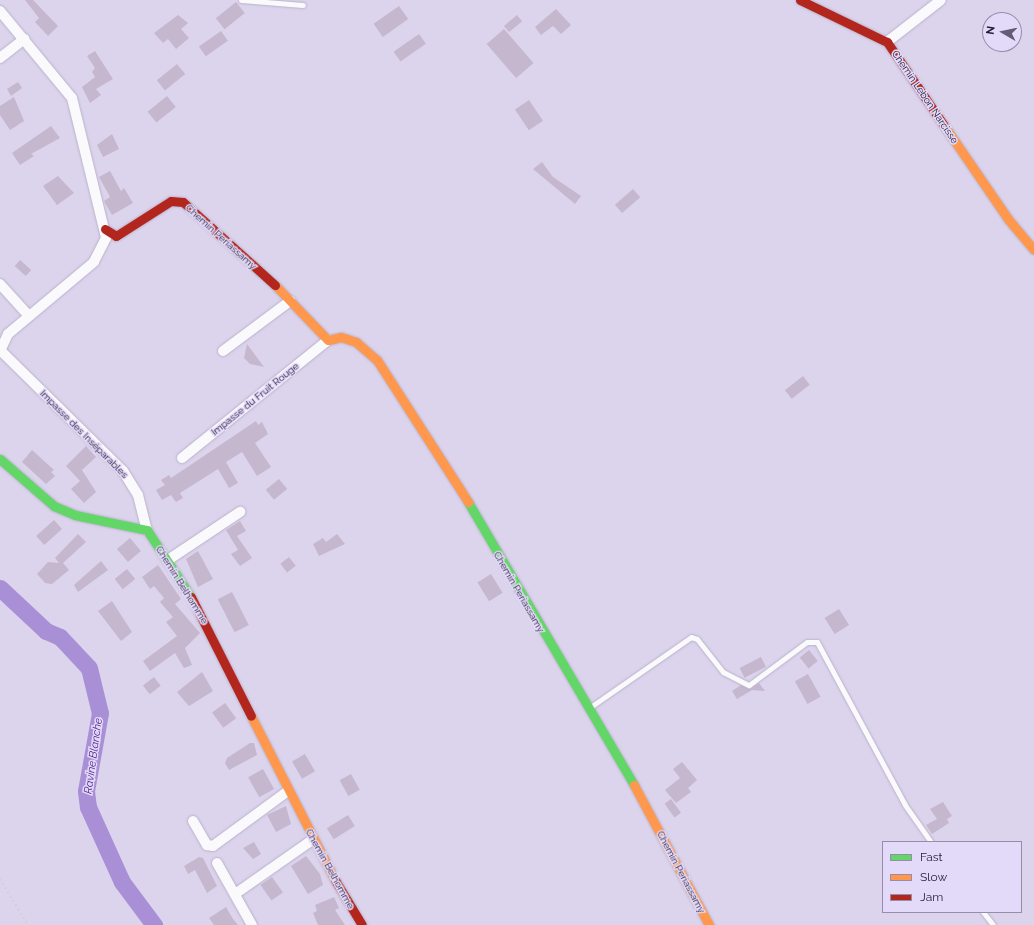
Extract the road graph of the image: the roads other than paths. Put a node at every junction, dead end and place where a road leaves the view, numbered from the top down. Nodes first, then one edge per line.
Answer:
1 (241, 0) edge
2 (800, 0) edge
3 (940, 0) edge
4 (275, 2) edge
5 (303, 5) dead end
6 (0, 11) edge
7 (24, 39) junction
8 (887, 42) junction
9 (0, 58) edge
10 (105, 229) junction
11 (1034, 250) edge
12 (0, 284) edge
13 (290, 301) junction
14 (29, 316) junction
15 (328, 340) junction
16 (0, 350) edge
17 (223, 351) dead end
18 (182, 458) dead end
19 (0, 459) edge
20 (240, 512) dead end
21 (147, 530) junction
22 (168, 560) junction
23 (587, 710) junction
24 (288, 791) junction
25 (193, 821) dead end
26 (312, 840) junction
27 (930, 841) edge
28 (217, 863) dead end
29 (235, 894) junction
30 (984, 913) edge
31 (252, 925) edge
32 (362, 925) edge
33 (709, 925) edge
34 (993, 925) edge

1 - 4 lane
2 - 8 street, Chemin Lebon Narcisse
3 - 8 street
4 - 5 lane
6 - 7 street
7 - 9 street
7 - 10 street
8 - 11 street, Chemin Lebon Narcisse
10 - 13 street, Chemin Periassamy
10 - 14 street
12 - 14 street
13 - 15 street, Chemin Periassamy
13 - 17 street
14 - 16 street
15 - 18 street, Impasse du Fruit Rouge
15 - 23 street, Chemin Periassamy
16 - 21 street, Impasse des Inséparables
19 - 21 street
20 - 22 street
21 - 22 street, Chemin Belhomme
22 - 24 street, Chemin Belhomme
23 - 27 lane
23 - 33 street, Chemin Periassamy
24 - 25 street
24 - 26 street, Chemin Belhomme
26 - 29 street
26 - 32 street, Chemin Belhomme
28 - 29 street
29 - 31 street
30 - 34 lane

